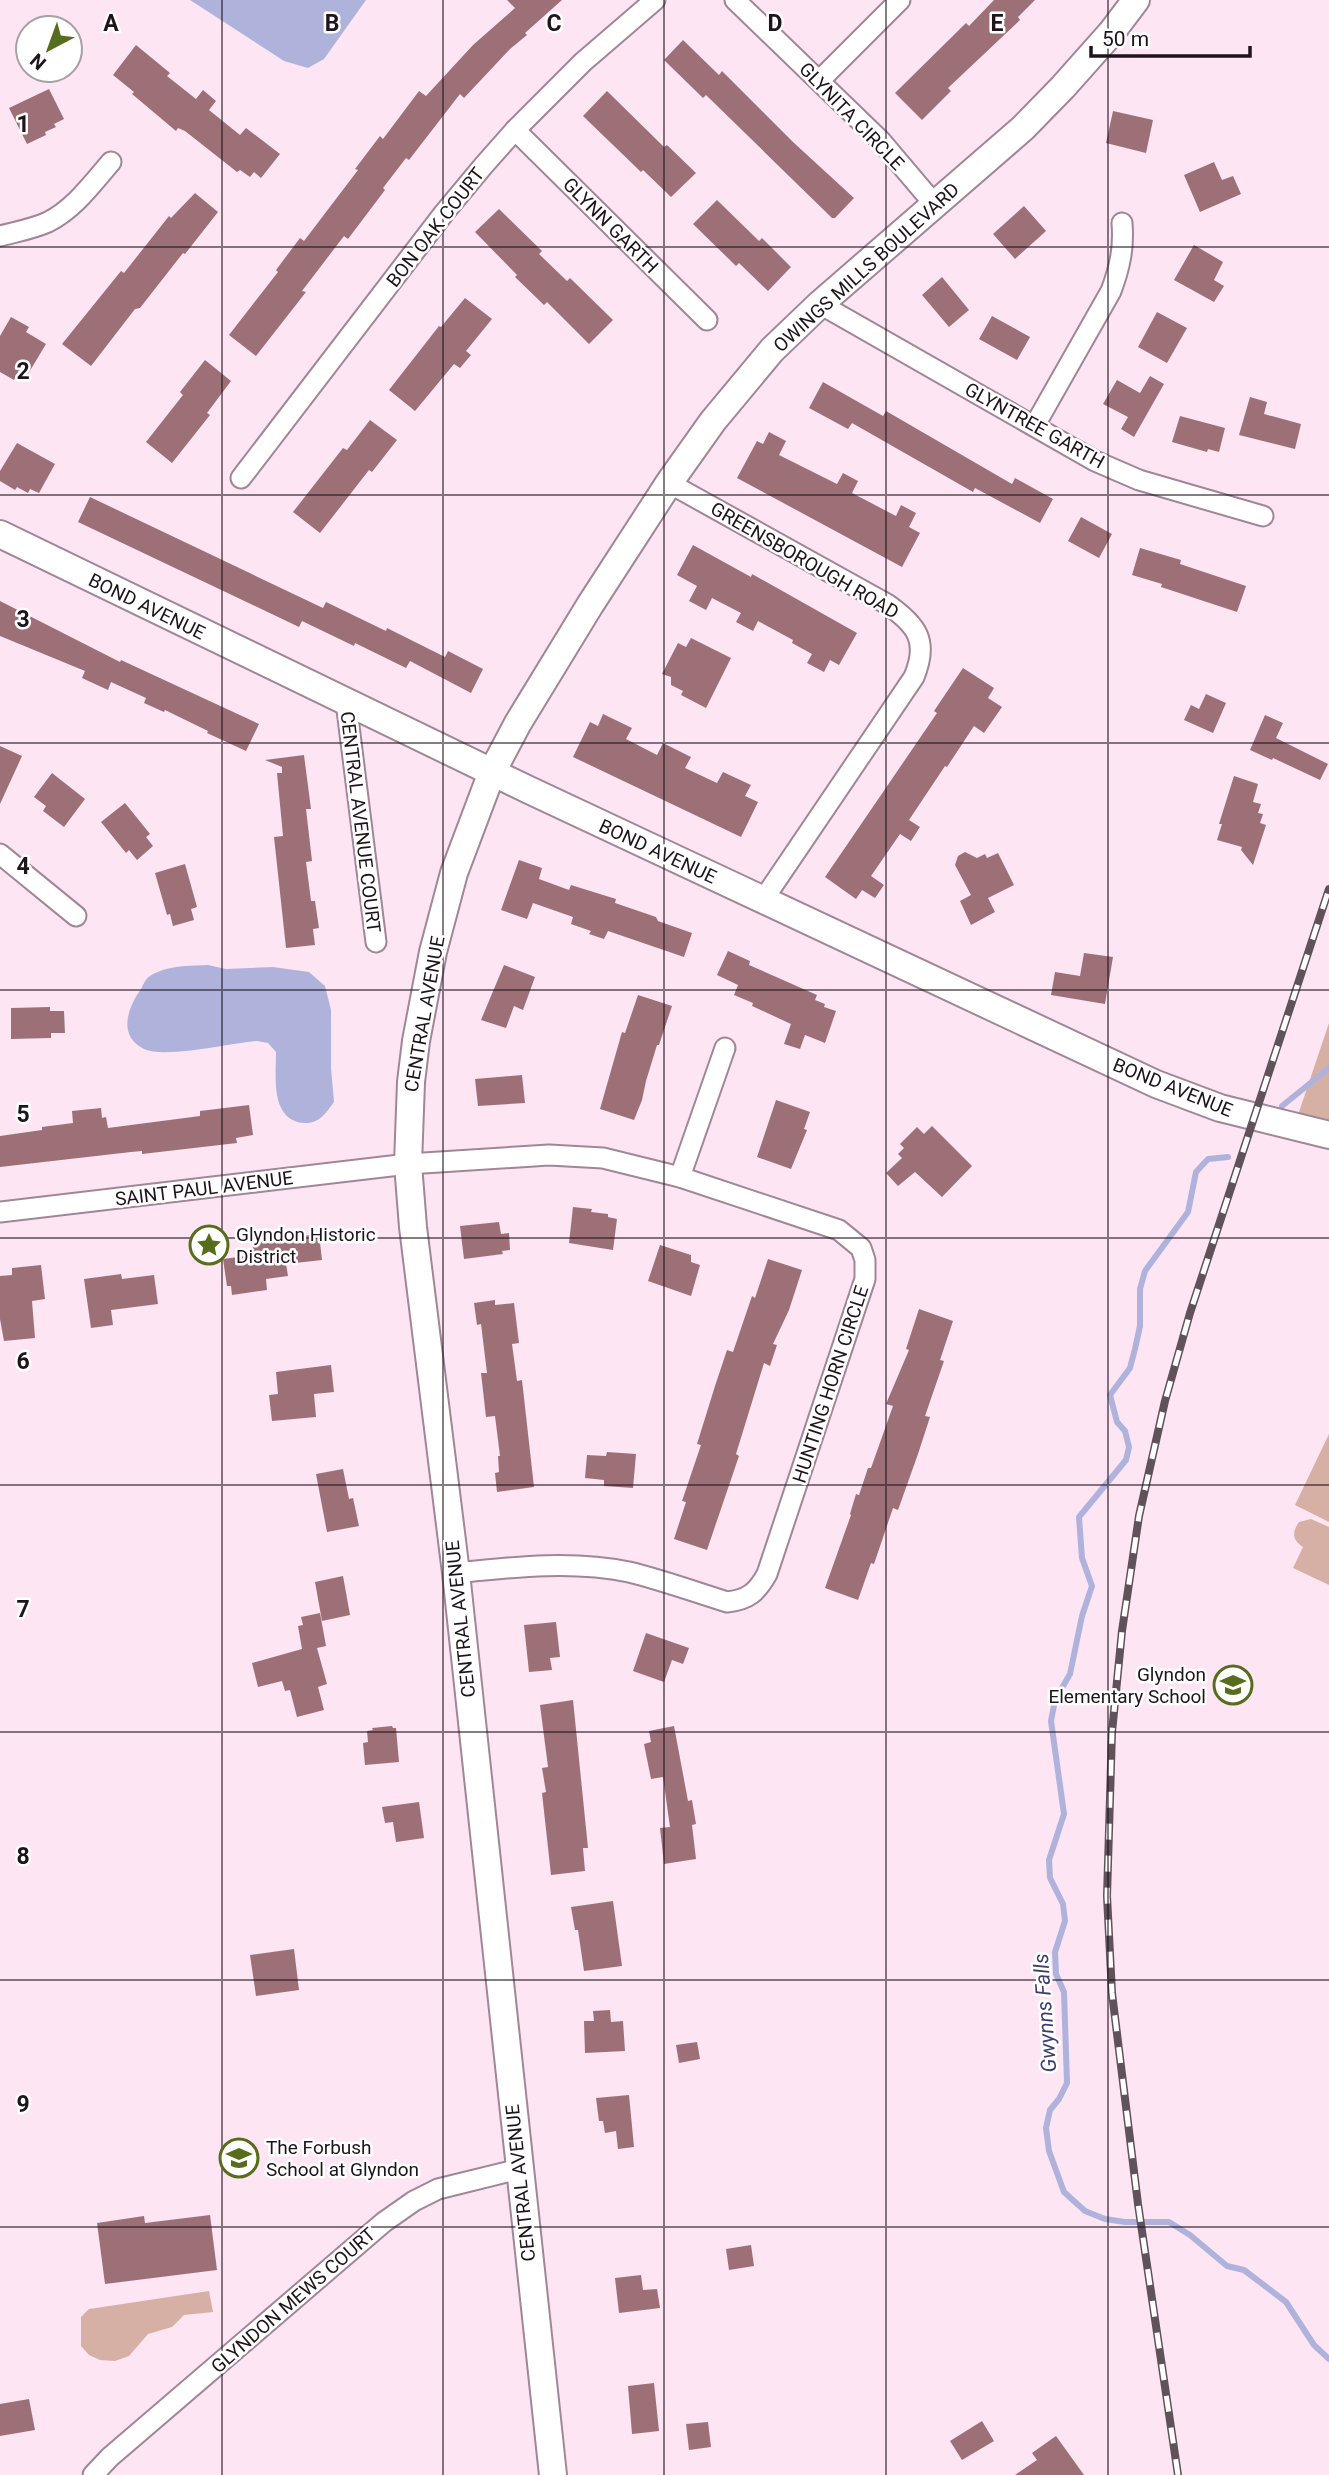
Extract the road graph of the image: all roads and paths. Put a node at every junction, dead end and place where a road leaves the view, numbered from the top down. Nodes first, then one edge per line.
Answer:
1 (655, 0) edge
2 (735, 0) edge
3 (900, 0) edge
4 (1136, 0) edge
5 (820, 80) junction
6 (515, 130) junction
7 (111, 162) dead end
8 (935, 205) junction
9 (1122, 223) dead end
10 (0, 236) edge
11 (820, 304) junction
12 (707, 320) dead end
13 (1035, 425) junction
14 (241, 478) dead end
15 (669, 482) junction
16 (1263, 516) dead end
17 (0, 534) edge
18 (346, 702) junction
19 (492, 772) junction
20 (0, 854) edge
21 (763, 900) junction
22 (76, 916) dead end
23 (376, 942) dead end
24 (725, 1048) dead end
25 (1329, 1135) edge
26 (408, 1164) junction
27 (680, 1177) junction
28 (0, 1212) edge
29 (456, 1573) junction
30 (519, 2169) junction
31 (93, 2475) edge
32 (553, 2475) edge

1 - 6 street, BON OAK COURT
2 - 5 street, GLYNITA CIRCLE
3 - 5 street
4 - 8 main road, OWINGS MILLS BOULEVARD
5 - 8 street, GLYNITA CIRCLE
6 - 12 street, GLYNN GARTH
6 - 14 street, BON OAK COURT
7 - 10 street
8 - 11 main road, OWINGS MILLS BOULEVARD
9 - 13 street
11 - 13 street, GLYNTREE GARTH
11 - 15 main road, OWINGS MILLS BOULEVARD
13 - 16 street, GLYNTREE GARTH
15 - 19 main road, OWINGS MILLS BOULEVARD
15 - 21 street, GREENSBOROUGH ROAD
17 - 18 main road, BOND AVENUE
18 - 19 main road, BOND AVENUE
18 - 23 street, CENTRAL AVENUE COURT
19 - 21 main road, BOND AVENUE
19 - 26 main road, CENTRAL AVENUE
20 - 22 street
21 - 25 main road, BOND AVENUE
24 - 27 street
26 - 27 street, HUNTING HORN CIRCLE
26 - 28 street, SAINT PAUL AVENUE
26 - 29 main road, CENTRAL AVENUE
27 - 29 street, HUNTING HORN CIRCLE
29 - 30 main road, CENTRAL AVENUE
30 - 31 street, GLYNDON MEWS COURT
30 - 32 main road, CENTRAL AVENUE

